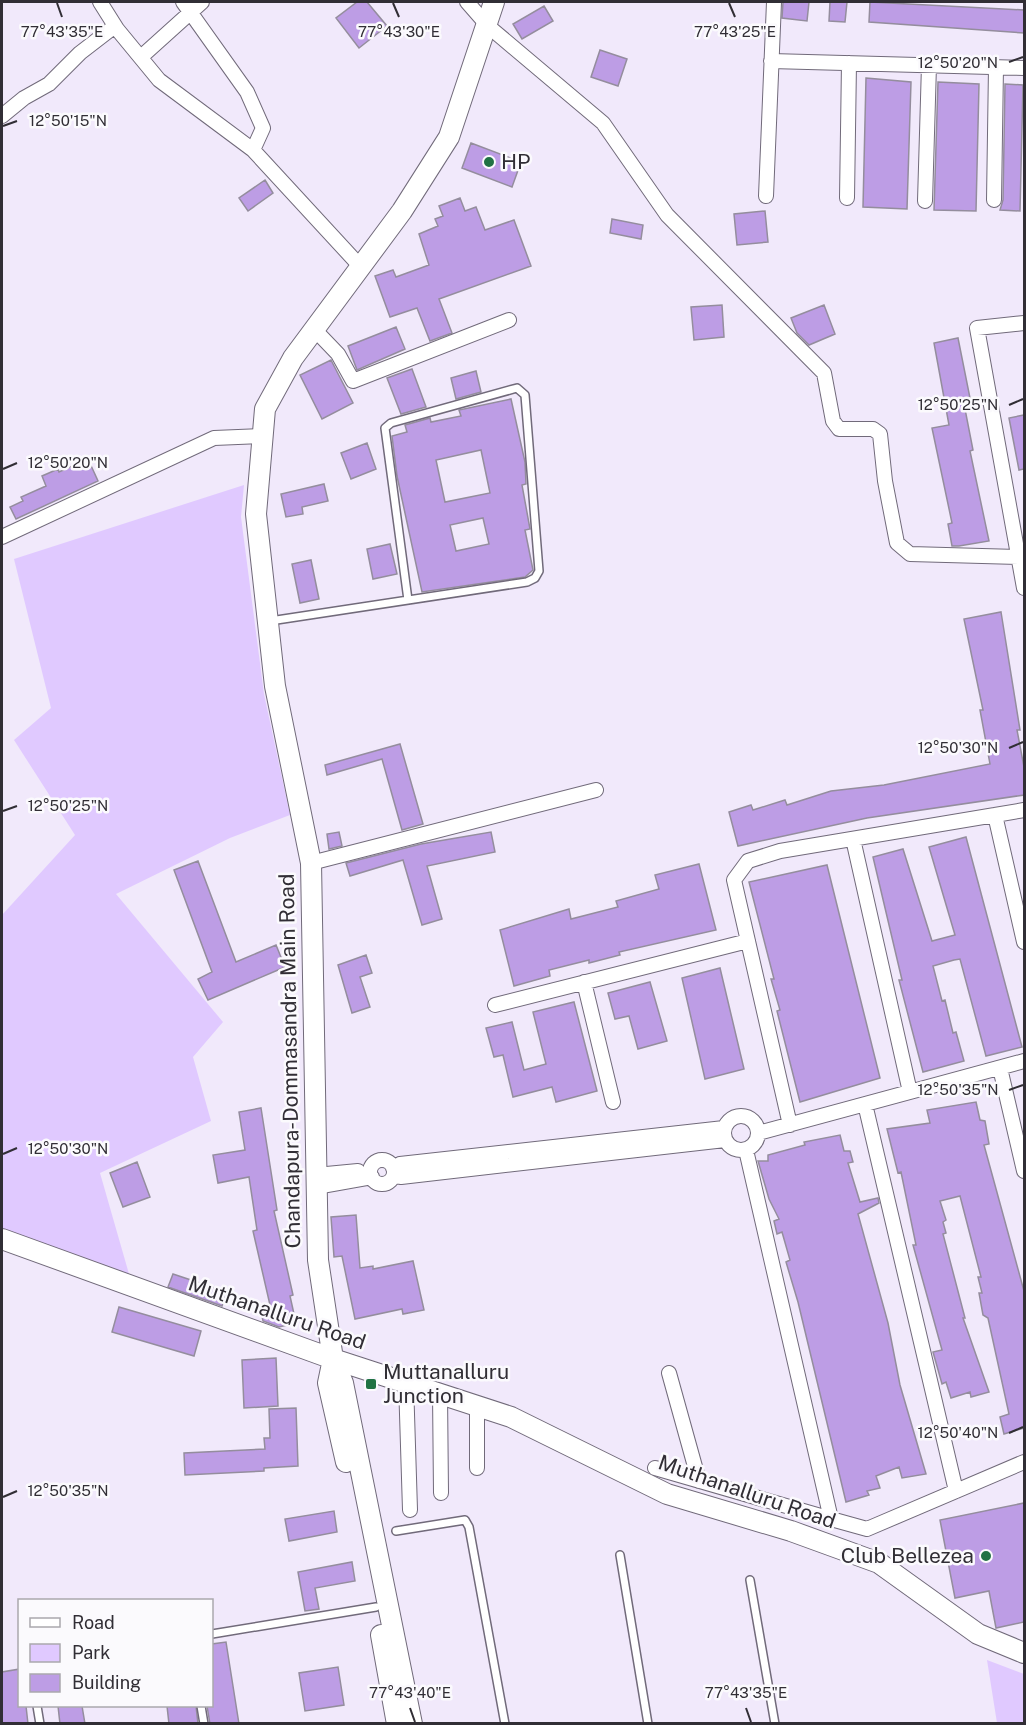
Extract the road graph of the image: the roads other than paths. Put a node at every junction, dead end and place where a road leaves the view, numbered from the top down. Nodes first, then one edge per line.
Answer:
1 (100, 2) edge
2 (183, 2) edge
3 (202, 2) edge
4 (467, 2) edge
5 (494, 2) edge
6 (774, 2) edge
7 (192, 13) junction
8 (115, 26) junction
9 (488, 26) junction
10 (141, 57) junction
11 (771, 61) junction
12 (849, 63) junction
13 (929, 65) junction
14 (996, 67) junction
15 (1024, 68) edge
16 (2, 116) edge
17 (253, 150) junction
18 (766, 196) dead end
19 (848, 198) dead end
20 (994, 200) dead end
21 (925, 201) dead end
22 (359, 265) junction
23 (509, 320) dead end
24 (1024, 323) edge
25 (314, 329) junction
26 (263, 436) junction
27 (2, 537) edge
28 (1019, 557) junction
29 (1024, 588) edge
30 (408, 600) junction
31 (268, 622) junction
32 (596, 790) dead end
33 (1024, 810) edge
34 (995, 815) junction
35 (853, 839) junction
36 (311, 863) junction
37 (748, 941) junction
38 (1024, 942) edge
39 (584, 982) junction
40 (495, 1005) dead end
41 (1024, 1061) edge
42 (1000, 1068) junction
43 (910, 1092) junction
44 (613, 1102) dead end
45 (865, 1104) junction
46 (790, 1125) junction
47 (758, 1133) junction
48 (725, 1134) junction
49 (746, 1150) junction
50 (1024, 1171) edge
51 (316, 1181) junction
52 (2, 1239) edge
53 (333, 1359) junction
54 (669, 1373) dead end
55 (406, 1382) junction
56 (440, 1393) junction
57 (477, 1406) junction
58 (1024, 1462) edge
59 (477, 1468) dead end
60 (655, 1468) dead end
61 (699, 1481) junction
62 (956, 1491) junction
63 (441, 1493) dead end
64 (410, 1510) dead end
65 (831, 1519) junction
66 (396, 1531) dead end
67 (620, 1555) dead end
68 (750, 1580) dead end
69 (376, 1607) junction
70 (213, 1634) edge
71 (1024, 1653) edge
72 (37, 1707) edge
73 (201, 1707) edge
74 (40, 1724) edge
75 (204, 1724) edge
76 (397, 1724) edge
77 (412, 1724) edge
78 (505, 1724) edge
79 (648, 1724) edge
80 (775, 1724) edge

1 - 8 street
2 - 7 street
3 - 7 street
4 - 9 street
5 - 9 main road, Chandapura-Dommasandra Main Road
6 - 11 street
7 - 10 street
7 - 17 street
8 - 10 street
8 - 16 street
9 - 22 main road, Chandapura-Dommasandra Main Road
9 - 28 street
10 - 17 street
11 - 12 street
11 - 18 street
12 - 13 street
12 - 19 street
13 - 14 street
13 - 21 street
14 - 15 street
14 - 20 street
17 - 22 street
22 - 25 main road, Chandapura-Dommasandra Main Road
23 - 25 street
24 - 28 street
25 - 26 main road, Chandapura-Dommasandra Main Road
26 - 27 street
26 - 31 main road, Chandapura-Dommasandra Main Road
28 - 29 street
30 - 30 lane
30 - 31 lane
31 - 36 main road, Chandapura-Dommasandra Main Road
32 - 36 street
33 - 34 street
34 - 35 street
34 - 38 street
35 - 37 street
35 - 43 street
36 - 51 main road, Chandapura-Dommasandra Main Road
37 - 39 street
37 - 46 street
39 - 40 street
39 - 44 street
41 - 42 street
42 - 43 street
42 - 50 street
43 - 45 street
45 - 46 street
45 - 62 street
46 - 47 street
47 - 48 street
47 - 49 street
48 - 49 street
48 - 51 street
49 - 65 street
51 - 53 main road, Chandapura-Dommasandra Main Road
52 - 53 main road, Muthanalluru Road
53 - 55 main road, Muthanalluru Road
53 - 69 main road, Chandapura-Dommasandra Main Road
53 - 77 main road, Chandapura-Dommasandra Main Road
54 - 61 street
55 - 56 main road, Muthanalluru Road
55 - 64 street
56 - 57 main road, Muthanalluru Road
56 - 63 street
57 - 59 street
57 - 71 main road, Muthanalluru Road
58 - 62 street
60 - 61 street
61 - 65 street
62 - 65 street
66 - 78 lane
67 - 79 lane
68 - 80 lane
69 - 70 lane
69 - 76 main road, Chandapura-Dommasandra Main Road
72 - 74 lane
73 - 75 lane

